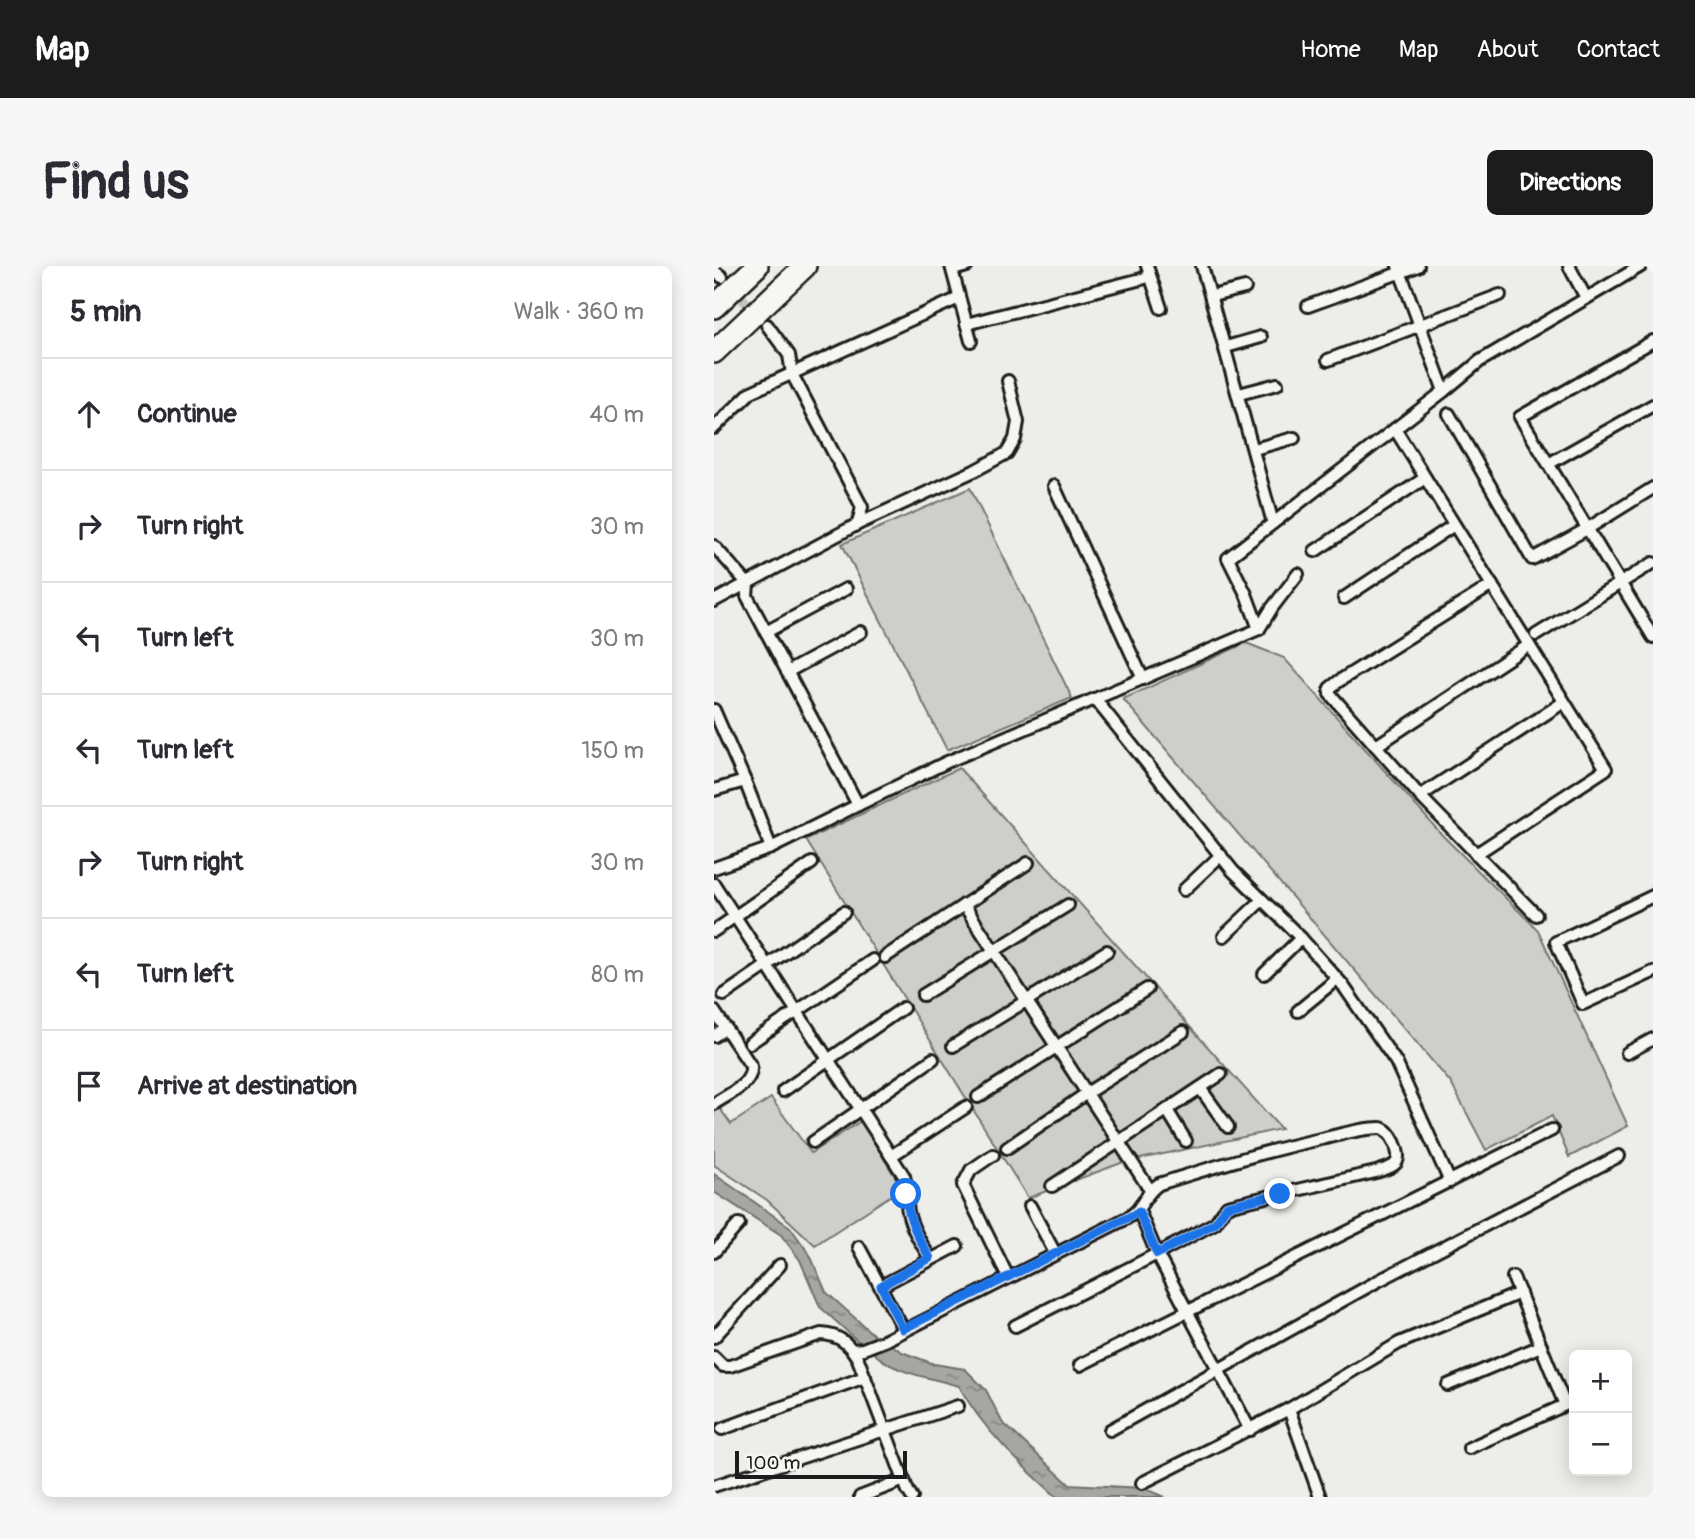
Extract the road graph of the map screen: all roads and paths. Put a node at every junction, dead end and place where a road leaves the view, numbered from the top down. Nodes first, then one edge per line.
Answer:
1 (757, 266) edge
2 (806, 266) edge
3 (967, 266) edge
4 (1202, 266) edge
5 (1418, 266) edge
6 (1569, 266) edge
7 (1641, 266) edge
8 (952, 268) edge
9 (1399, 270) edge
10 (1148, 272) edge
11 (1245, 288) dead end
12 (1500, 295) dead end
13 (1212, 296) junction
14 (959, 298) junction
15 (1586, 298) junction
16 (1308, 306) dead end
17 (714, 307) edge
18 (1161, 308) dead end
19 (965, 324) junction
20 (767, 325) tunnel mouth
21 (1420, 326) junction
22 (1261, 337) dead end
23 (971, 341) dead end
24 (1653, 341) edge
25 (1226, 347) junction
26 (714, 352) edge
27 (1328, 360) dead end
28 (792, 374) junction
29 (1008, 381) dead end
30 (1277, 384) dead end
31 (1444, 391) junction
32 (1239, 394) junction
33 (1653, 405) edge
34 (1450, 414) dead end
35 (714, 428) edge
36 (1395, 429) junction
37 (1294, 438) dead end
38 (1254, 449) junction
39 (1550, 463) junction
40 (1425, 478) junction
41 (1054, 486) dead end
42 (1653, 488) edge
43 (1273, 523) junction
44 (858, 524) junction
45 (1454, 525) junction
46 (1587, 529) junction
47 (714, 546) edge
48 (1315, 551) dead end
49 (1653, 563) edge
50 (1298, 574) dead end
51 (1620, 583) junction
52 (748, 584) junction
53 (1492, 585) junction
54 (846, 589) dead end
55 (1344, 598) dead end
56 (714, 601) edge
57 (1259, 629) junction
58 (766, 632) junction
59 (861, 632) dead end
60 (1652, 633) edge
61 (1532, 640) junction
62 (788, 672) junction
63 (1143, 678) junction
64 (1095, 699) junction
65 (1564, 702) junction
66 (715, 716) edge
67 (1376, 746) junction
68 (745, 780) junction
69 (714, 790) edge
70 (1420, 796) junction
71 (858, 805) junction
72 (771, 848) junction
73 (1476, 854) junction
74 (1221, 855) junction
75 (812, 863) dead end
76 (1028, 863) dead end
77 (714, 868) edge
78 (714, 884) edge
79 (1184, 890) dead end
80 (1653, 896) edge
81 (718, 899) edge
82 (1262, 900) junction
83 (964, 905) junction
84 (1068, 905) dead end
85 (844, 912) dead end
86 (1536, 915) dead end
87 (735, 916) junction
88 (714, 931) edge
89 (1224, 936) dead end
90 (1301, 938) junction
91 (994, 951) junction
92 (1107, 951) dead end
93 (884, 957) dead end
94 (873, 960) dead end
95 (767, 965) junction
96 (1653, 972) edge
97 (1264, 974) dead end
98 (1337, 979) junction
99 (1147, 989) dead end
100 (724, 995) dead end
101 (923, 995) dead end
102 (1025, 1001) junction
103 (903, 1008) dead end
104 (714, 1011) edge
105 (1298, 1011) dead end
106 (797, 1012) junction
107 (726, 1028) junction
108 (1183, 1032) dead end
109 (714, 1036) edge
110 (1653, 1039) edge
111 (750, 1043) dead end
112 (953, 1046) dead end
113 (1057, 1048) junction
114 (1627, 1053) dead end
115 (933, 1059) dead end
116 (828, 1060) junction
117 (1221, 1074) dead end
118 (1200, 1088) junction
119 (783, 1091) dead end
120 (1087, 1093) junction
121 (978, 1097) dead end
122 (714, 1104) edge
123 (966, 1107) dead end
124 (860, 1110) junction
125 (1167, 1110) junction
126 (1228, 1126) dead end
127 (1552, 1130) dead end
128 (1186, 1141) dead end
129 (813, 1142) dead end
130 (1119, 1142) junction
131 (1007, 1148) dead end
132 (993, 1155) dead end
133 (891, 1156) junction
134 (1619, 1156) dead end
135 (1450, 1182) junction
136 (1052, 1186) dead end
137 (1150, 1190) junction
138 (1030, 1206) dead end
139 (1139, 1212) junction
140 (739, 1224) dead end
141 (957, 1246) dead end
142 (859, 1247) dead end
143 (714, 1252) edge
144 (1055, 1253) junction
145 (1157, 1254) junction
146 (930, 1258) junction
147 (780, 1265) dead end
148 (1008, 1277) junction
149 (1513, 1277) dead end
150 (881, 1286) junction
151 (1521, 1293) junction
152 (1187, 1312) junction
153 (1015, 1326) dead end
154 (903, 1329) junction
155 (714, 1337) edge
156 (1541, 1346) junction
157 (858, 1349) junction
158 (714, 1357) edge
159 (1080, 1365) dead end
160 (1217, 1371) junction
161 (865, 1377) junction
162 (1448, 1385) dead end
163 (958, 1406) dead end
164 (1289, 1409) junction
165 (722, 1429) dead end
166 (884, 1429) junction
167 (1110, 1430) dead end
168 (1250, 1430) junction
169 (1469, 1448) dead end
170 (904, 1480) junction
171 (1142, 1483) dead end
172 (714, 1486) edge
173 (860, 1497) edge
174 (912, 1497) edge
175 (1320, 1497) edge

1 - 17 highway
2 - 26 highway
3 - 8 street
4 - 13 street
5 - 9 street
6 - 15 street
7 - 15 street
8 - 14 street
9 - 16 street
9 - 21 street
10 - 18 street
10 - 19 street
11 - 13 street
12 - 21 street
13 - 25 street
14 - 19 street
14 - 28 street
15 - 31 street
19 - 23 street
20 - 28 street
21 - 27 street
21 - 31 street
22 - 25 street
24 - 39 street
25 - 32 street
28 - 35 street
28 - 44 street
29 - 44 street
30 - 32 street
31 - 36 street
32 - 38 street
33 - 39 street
34 - 46 street
36 - 40 street
36 - 43 street
37 - 38 street
38 - 43 street
39 - 46 street
40 - 45 street
40 - 48 street
41 - 63 street
42 - 46 street
43 - 57 street
44 - 52 street
45 - 53 street
45 - 55 street
46 - 51 street
47 - 52 street
49 - 51 street
50 - 57 street
51 - 60 street
51 - 61 street
52 - 56 street
52 - 58 street
53 - 61 street
53 - 67 street
54 - 58 street
57 - 63 street
58 - 62 street
59 - 62 street
61 - 65 street
61 - 67 street
62 - 71 street
63 - 64 street
64 - 71 street
64 - 74 street
65 - 70 street
65 - 73 street
66 - 68 street
67 - 70 street
68 - 69 street
68 - 72 street
70 - 73 street
71 - 72 street
72 - 77 street
73 - 86 street
74 - 79 street
74 - 82 street
75 - 87 street
76 - 83 street
78 - 81 street
80 - 96 street
81 - 87 street
82 - 89 street
82 - 90 street
83 - 91 street
83 - 93 street
84 - 91 street
85 - 95 street
87 - 88 street
87 - 95 street
90 - 97 street
90 - 98 street
91 - 101 street
91 - 102 street
92 - 102 street
94 - 106 street
95 - 100 street
95 - 106 street
98 - 105 street
98 - 135 street
99 - 113 street
102 - 112 street
102 - 113 street
103 - 116 street
104 - 107 street
106 - 111 street
106 - 116 street
107 - 109 street
107 - 122 street
108 - 120 street
110 - 114 street
113 - 120 street
113 - 121 street
115 - 124 street
116 - 119 street
116 - 124 street
117 - 118 street
118 - 125 street
118 - 126 street
120 - 130 street
120 - 131 street
123 - 133 street
124 - 129 street
124 - 133 street
125 - 128 street
125 - 130 street
127 - 135 street
130 - 136 street
130 - 137 street
132 - 148 street
133 - 146 street
134 - 160 street
135 - 152 street
137 - 139 street
137 - 145 street
138 - 144 street
139 - 144 street
139 - 145 street
140 - 143 street
141 - 146 street
142 - 150 street
144 - 148 street
145 - 152 street
145 - 153 street
146 - 150 street
147 - 155 street
148 - 154 street
149 - 151 street
150 - 154 street
151 - 156 street
151 - 164 street
152 - 159 street
152 - 160 street
154 - 157 street
156 - 162 street
156 - 169 street
157 - 158 street
157 - 161 street
160 - 167 street
160 - 168 street
161 - 165 street
161 - 166 street
163 - 166 street
164 - 168 street
164 - 175 street
166 - 170 street
166 - 172 street
168 - 171 street
170 - 173 street
170 - 174 street

